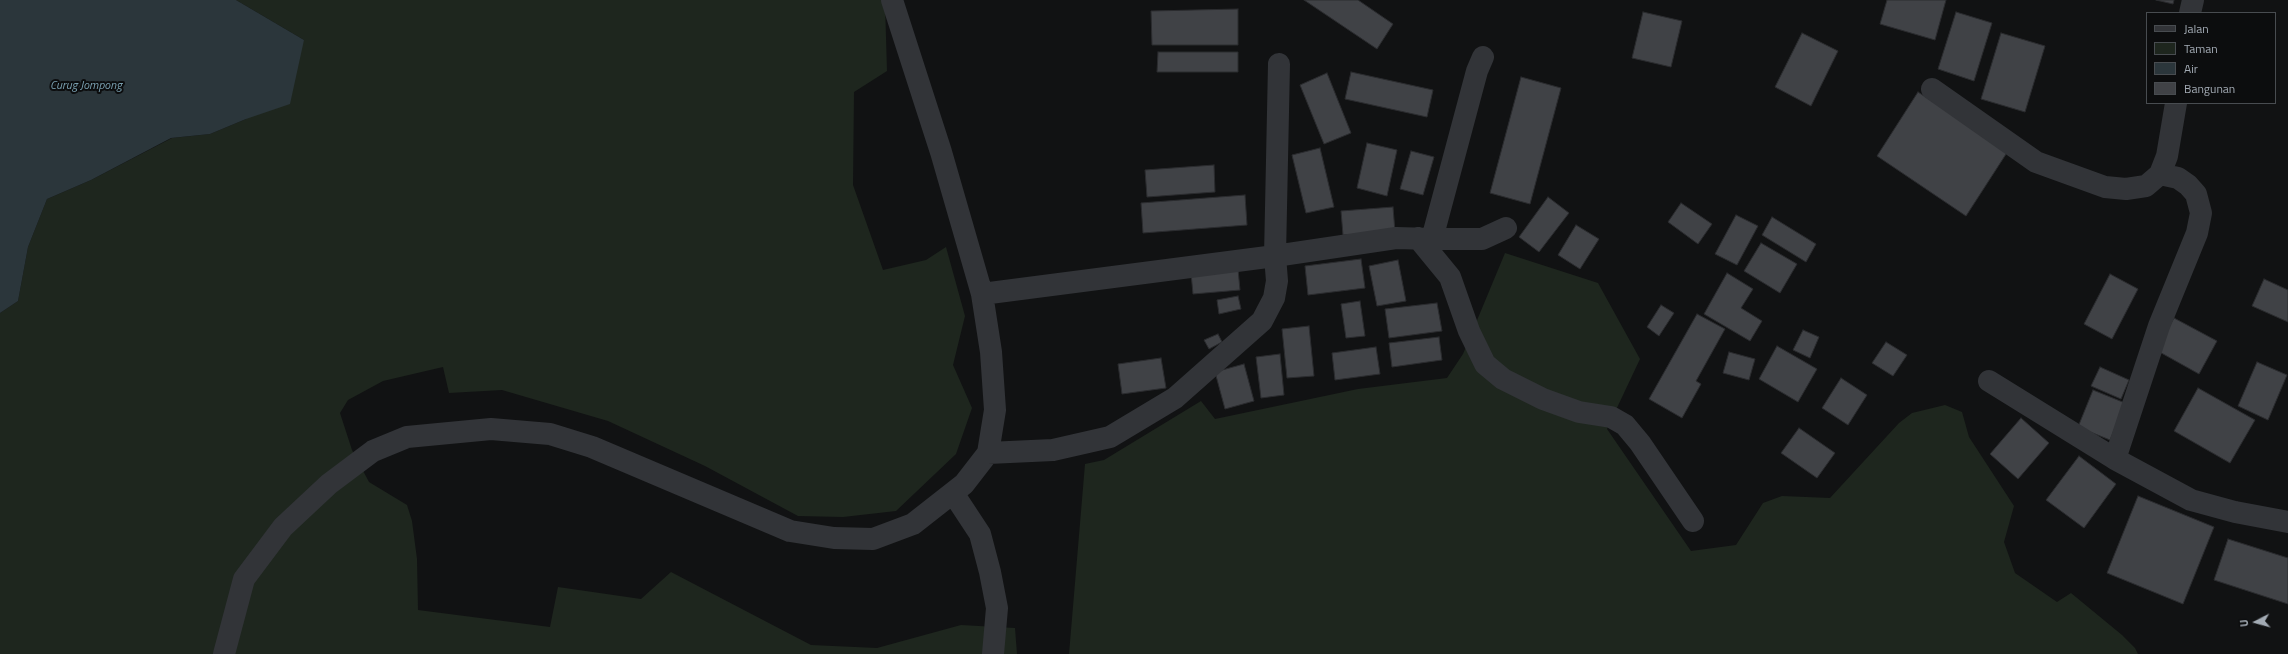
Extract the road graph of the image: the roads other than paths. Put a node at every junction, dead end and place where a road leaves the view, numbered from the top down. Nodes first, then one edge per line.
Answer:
1 (892, 0) edge
2 (2193, 0) edge
3 (2190, 12) edge
4 (1483, 57) dead end
5 (1279, 64) dead end
6 (1932, 89) dead end
7 (2176, 104) edge
8 (2160, 174) junction
9 (1506, 228) dead end
10 (1425, 238) junction
11 (1275, 256) junction
12 (982, 294) junction
13 (1988, 381) dead end
14 (988, 453) junction
15 (2115, 459) junction
16 (953, 493) junction
17 (1693, 520) dead end
18 (2288, 522) edge
19 (224, 654) edge
20 (993, 654) edge

1 - 12 street
2 - 3 street
4 - 10 street
5 - 11 street
6 - 8 street
7 - 8 street
8 - 15 street
9 - 10 street
10 - 11 street
10 - 17 street
11 - 12 street
11 - 14 street
12 - 14 street
13 - 15 street
14 - 16 street
15 - 18 street
16 - 19 street
16 - 20 street

